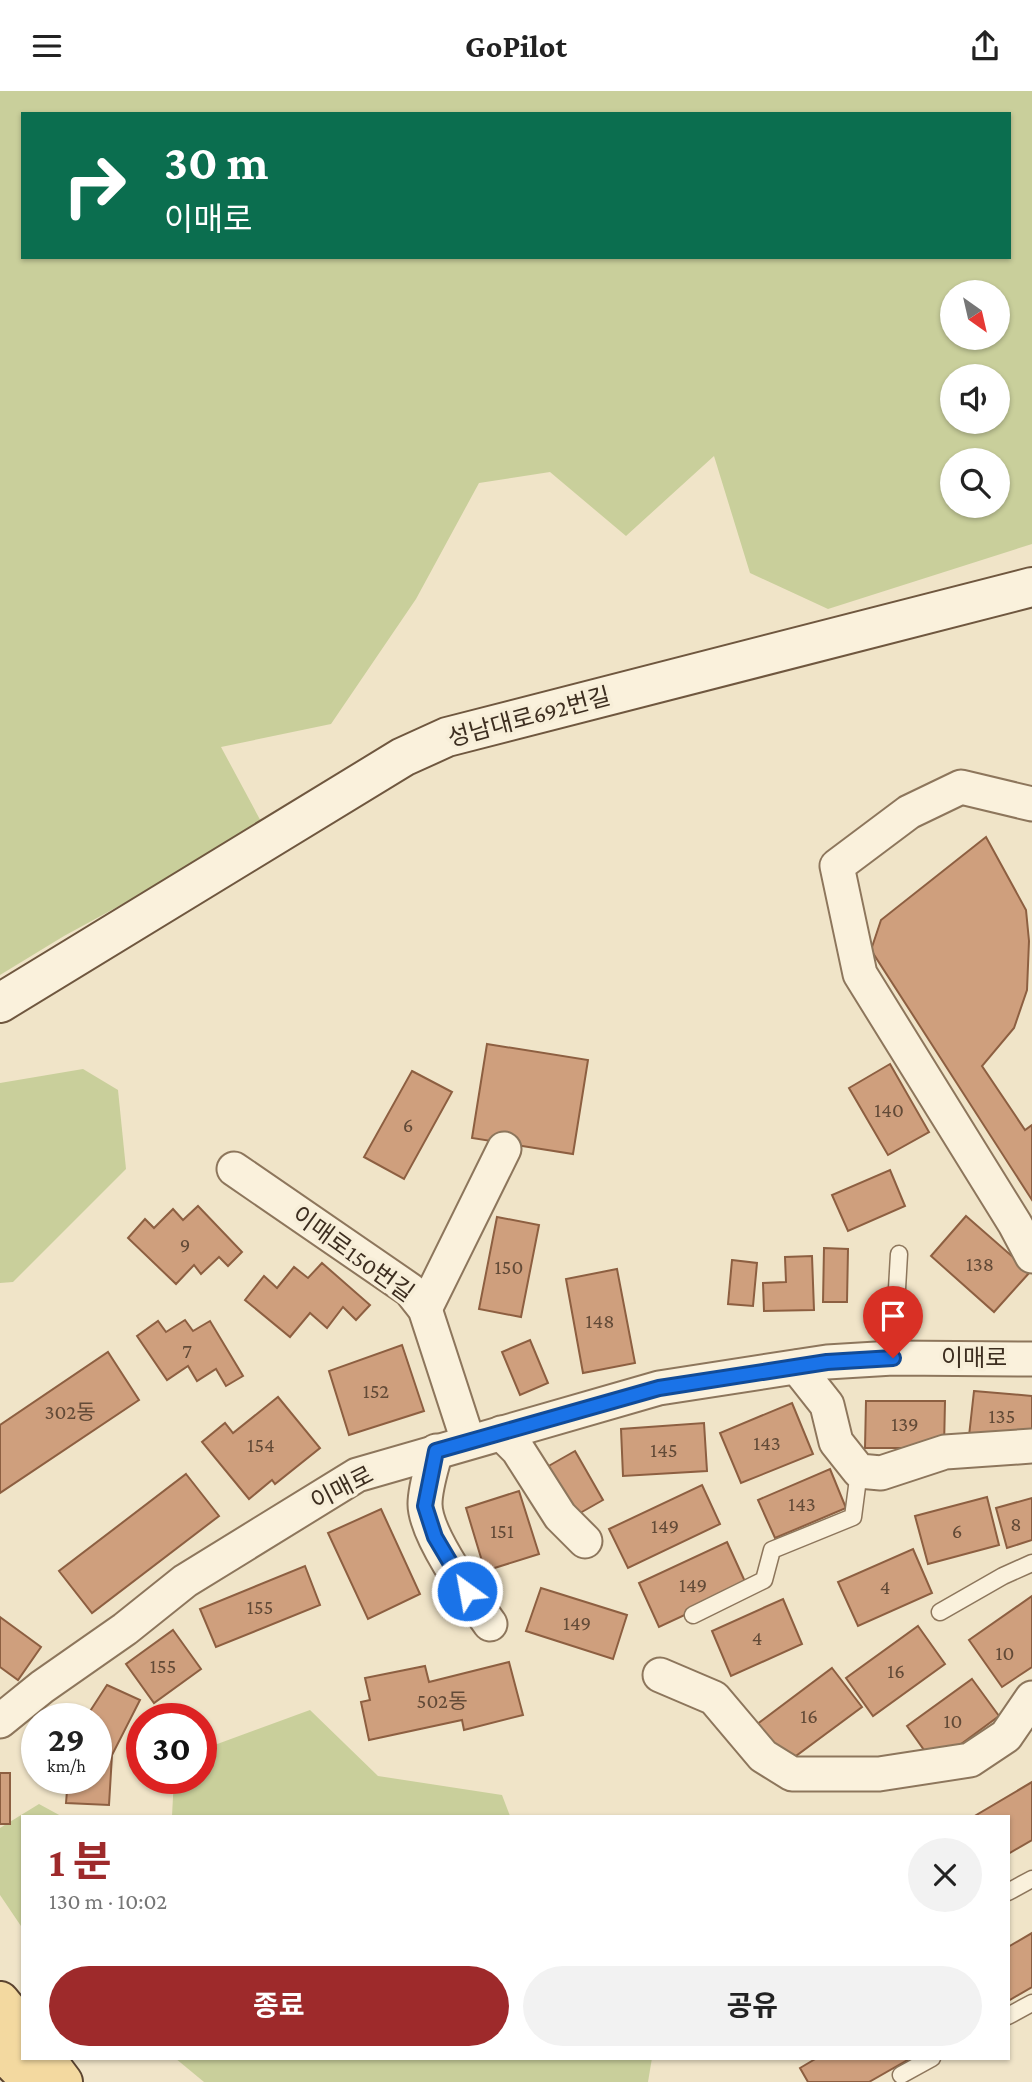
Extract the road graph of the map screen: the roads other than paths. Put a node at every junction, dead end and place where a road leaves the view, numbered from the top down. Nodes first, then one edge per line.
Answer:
1 (1032, 587) edge
2 (1023, 797) edge
3 (0, 1003) edge
4 (504, 1149) dead end
5 (234, 1170) dead end
6 (899, 1254) dead end
7 (1032, 1256) edge
8 (425, 1310) junction
9 (893, 1358) junction
10 (1032, 1359) edge
11 (797, 1367) junction
12 (501, 1433) junction
13 (468, 1441) junction
14 (1032, 1446) edge
15 (436, 1451) junction
16 (859, 1472) junction
17 (585, 1541) dead end
18 (1032, 1563) edge
19 (940, 1612) dead end
20 (693, 1615) dead end
21 (490, 1624) dead end
22 (660, 1675) dead end
23 (1032, 1698) edge
24 (0, 1721) edge
25 (1032, 1879) edge
26 (1010, 1891) edge
27 (0, 2001) edge
28 (1032, 2003) edge
29 (1010, 2015) edge
30 (21, 2027) edge
31 (0, 2050) edge
32 (46, 2060) edge
33 (928, 2060) edge
34 (901, 2075) dead end
35 (32, 2082) edge
36 (63, 2082) edge

1 - 3 street, 성남대로692번길
2 - 7 street
4 - 8 street
5 - 8 street, 이매로150번길
6 - 9 lane
8 - 13 street, 이매로150번길
9 - 10 street, 이매로
9 - 11 street, 이매로
11 - 12 street, 이매로
11 - 16 street
12 - 13 street, 이매로
12 - 17 street
13 - 15 street, 이매로
14 - 16 street
15 - 21 street
15 - 24 street, 이매로
16 - 20 lane
18 - 19 lane
22 - 23 street
25 - 26 lane
27 - 30 main road
28 - 29 lane
31 - 35 main road
32 - 36 main road
33 - 34 lane

